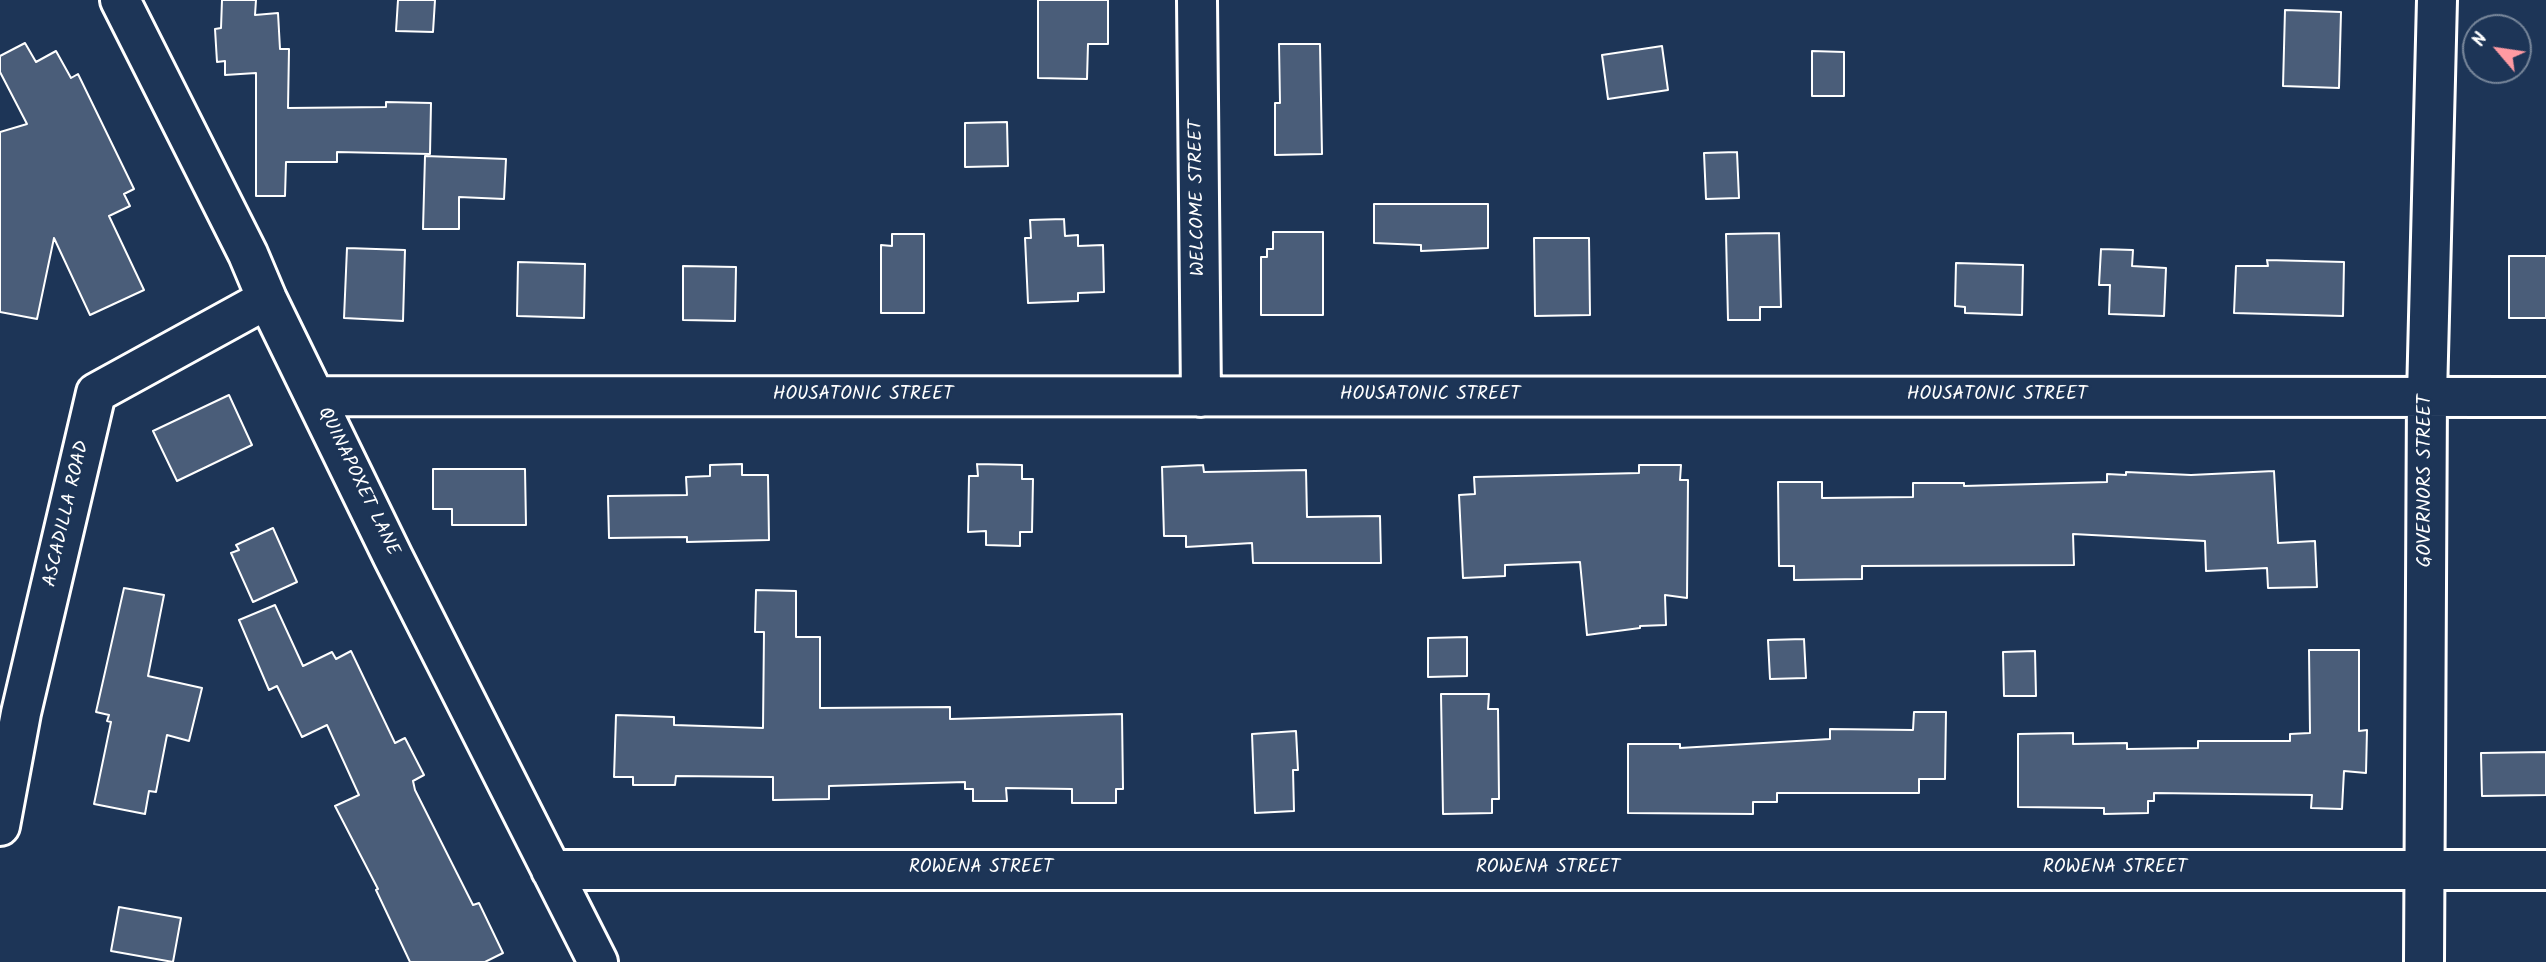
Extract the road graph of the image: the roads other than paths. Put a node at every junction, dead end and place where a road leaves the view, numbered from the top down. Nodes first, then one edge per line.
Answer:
1 (120, 0) edge
2 (1197, 0) edge
3 (2437, 0) edge
4 (267, 299) junction
5 (315, 396) junction
6 (2427, 396) junction
7 (1201, 397) junction
8 (2546, 397) edge
9 (0, 826) edge
10 (2426, 869) junction
11 (551, 870) junction
12 (2546, 870) edge
13 (598, 962) edge
14 (2424, 962) edge

1 - 4 street, QUINAPOXET LANE
2 - 7 street, WELCOME STREET
3 - 6 street, GOVERNORS STREET
4 - 5 street, QUINAPOXET LANE
4 - 9 street, ASCADILLA ROAD
5 - 7 street, HOUSATONIC STREET
5 - 11 street, QUINAPOXET LANE
6 - 7 street, HOUSATONIC STREET
6 - 8 street, HOUSATONIC STREET
6 - 10 street, GOVERNORS STREET
10 - 11 street, ROWENA STREET
10 - 12 street, ROWENA STREET
10 - 14 street, GOVERNORS STREET
11 - 13 street, QUINAPOXET LANE

